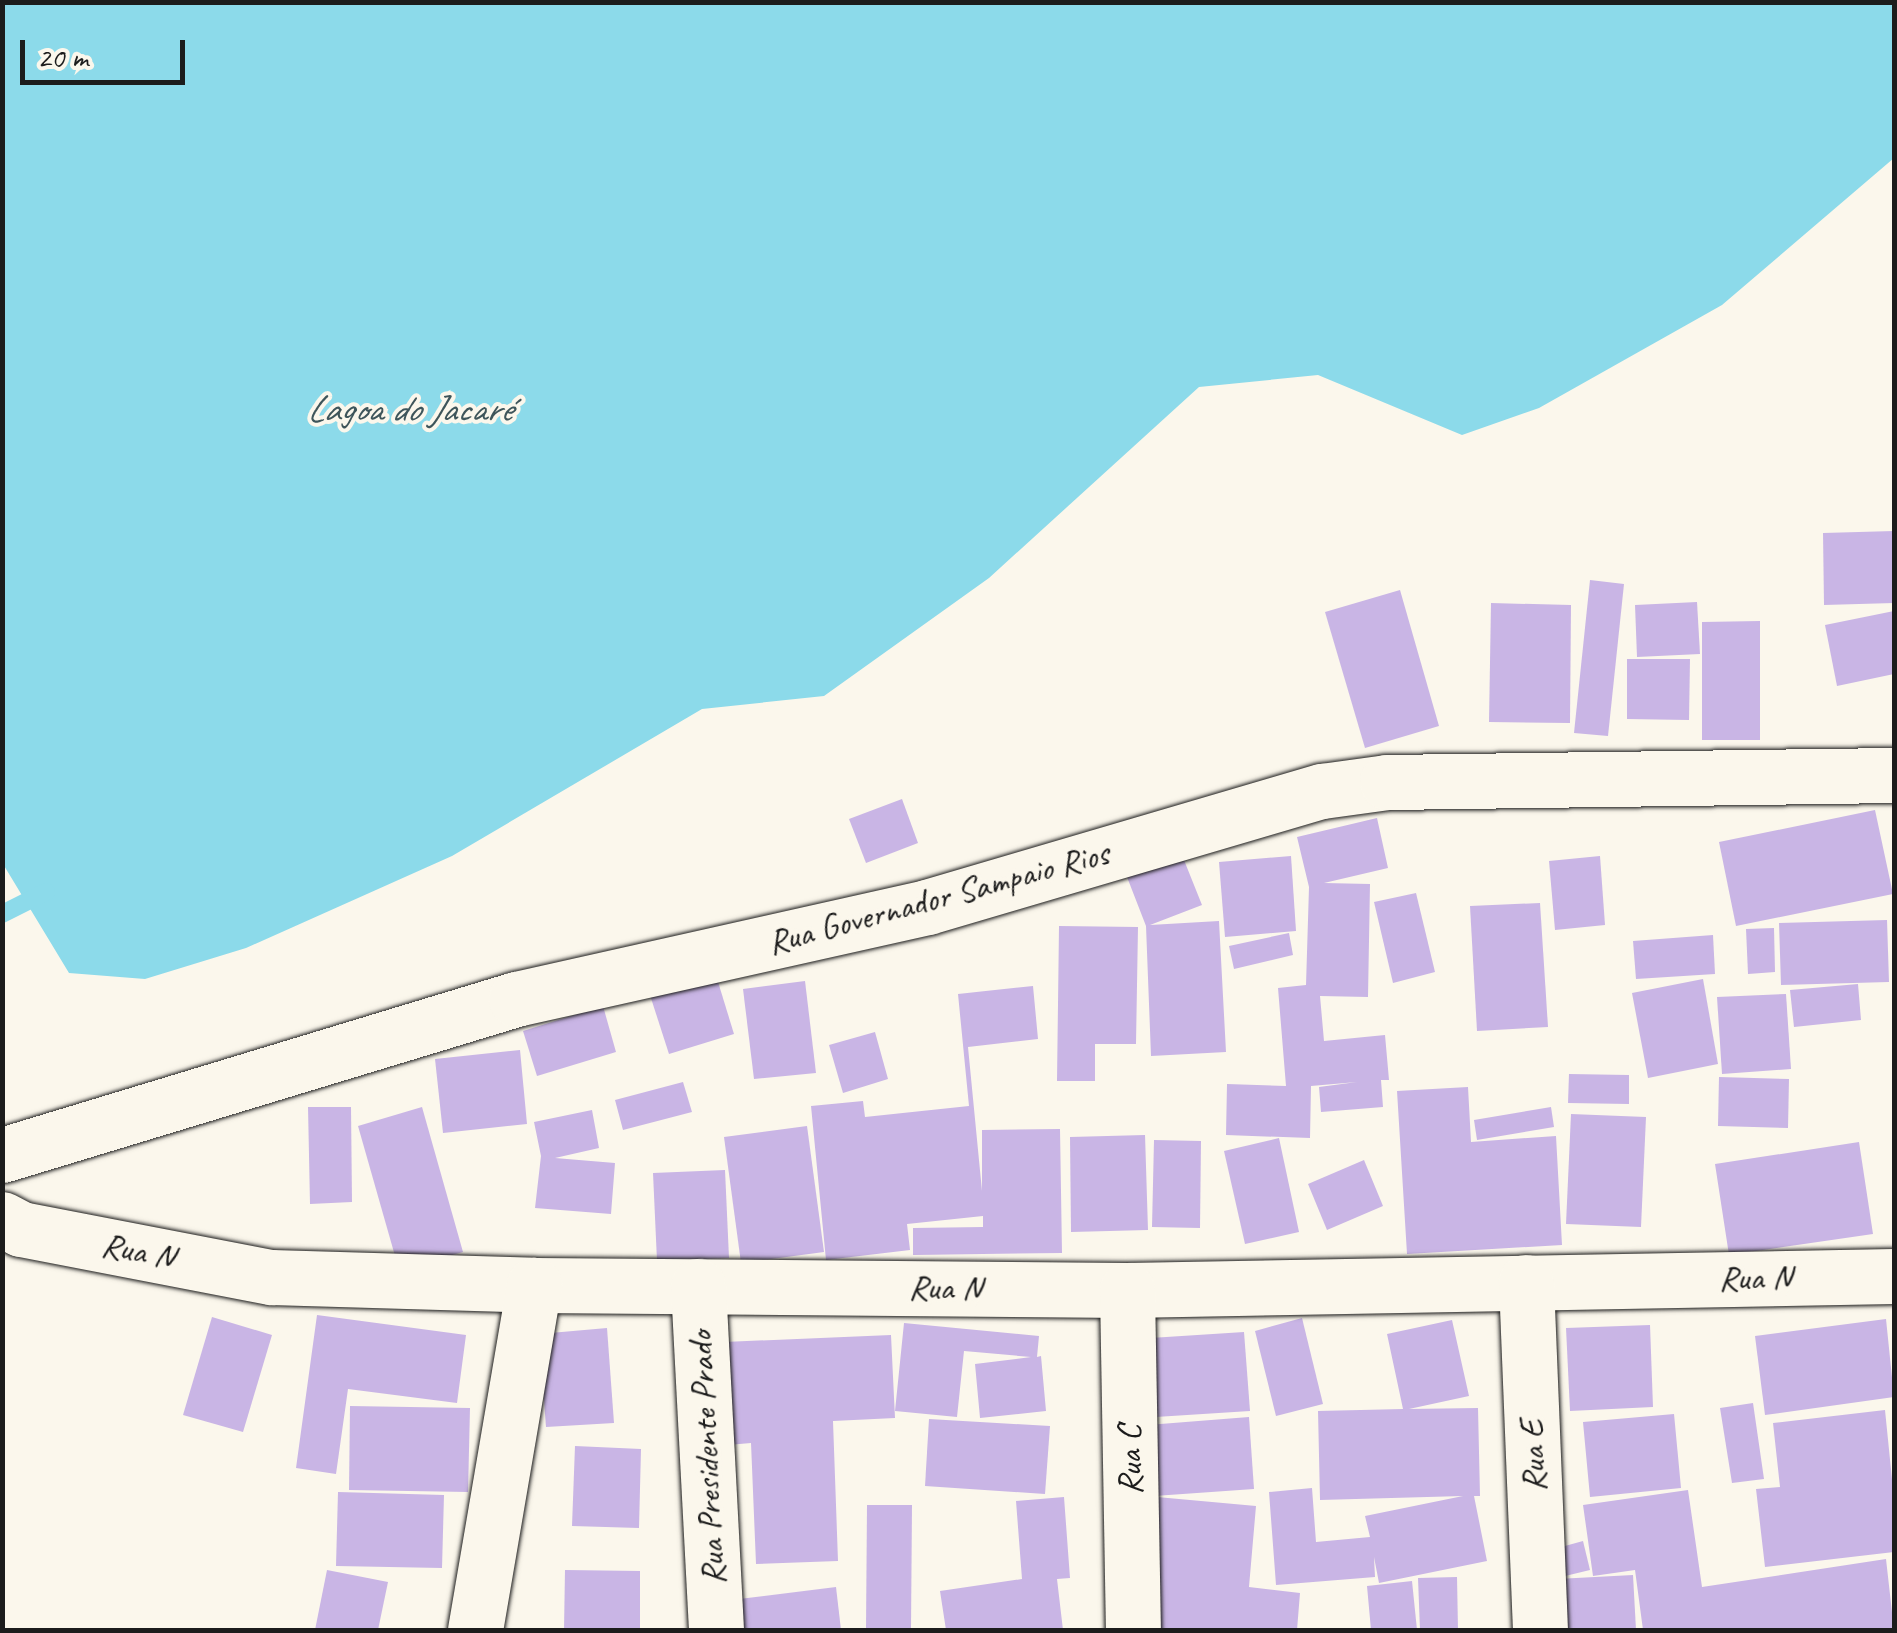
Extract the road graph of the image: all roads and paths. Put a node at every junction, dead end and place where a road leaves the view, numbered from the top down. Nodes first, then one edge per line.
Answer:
1 (1894, 774) edge
2 (2, 1155) edge
3 (2, 1219) edge
4 (1894, 1276) edge
5 (1526, 1282) junction
6 (534, 1285) junction
7 (698, 1286) junction
8 (1127, 1290) junction
9 (475, 1630) edge
10 (716, 1630) edge
11 (1133, 1630) edge
12 (1540, 1630) edge

1 - 2 street, Rua Governador Sampaio Rios
3 - 6 street, Rua N
4 - 5 street, Rua N
5 - 8 street, Rua N
5 - 12 street, Rua E
6 - 7 street, Rua N
6 - 9 street
7 - 8 street, Rua N
7 - 10 street, Rua Presidente Prado
8 - 11 street, Rua C

